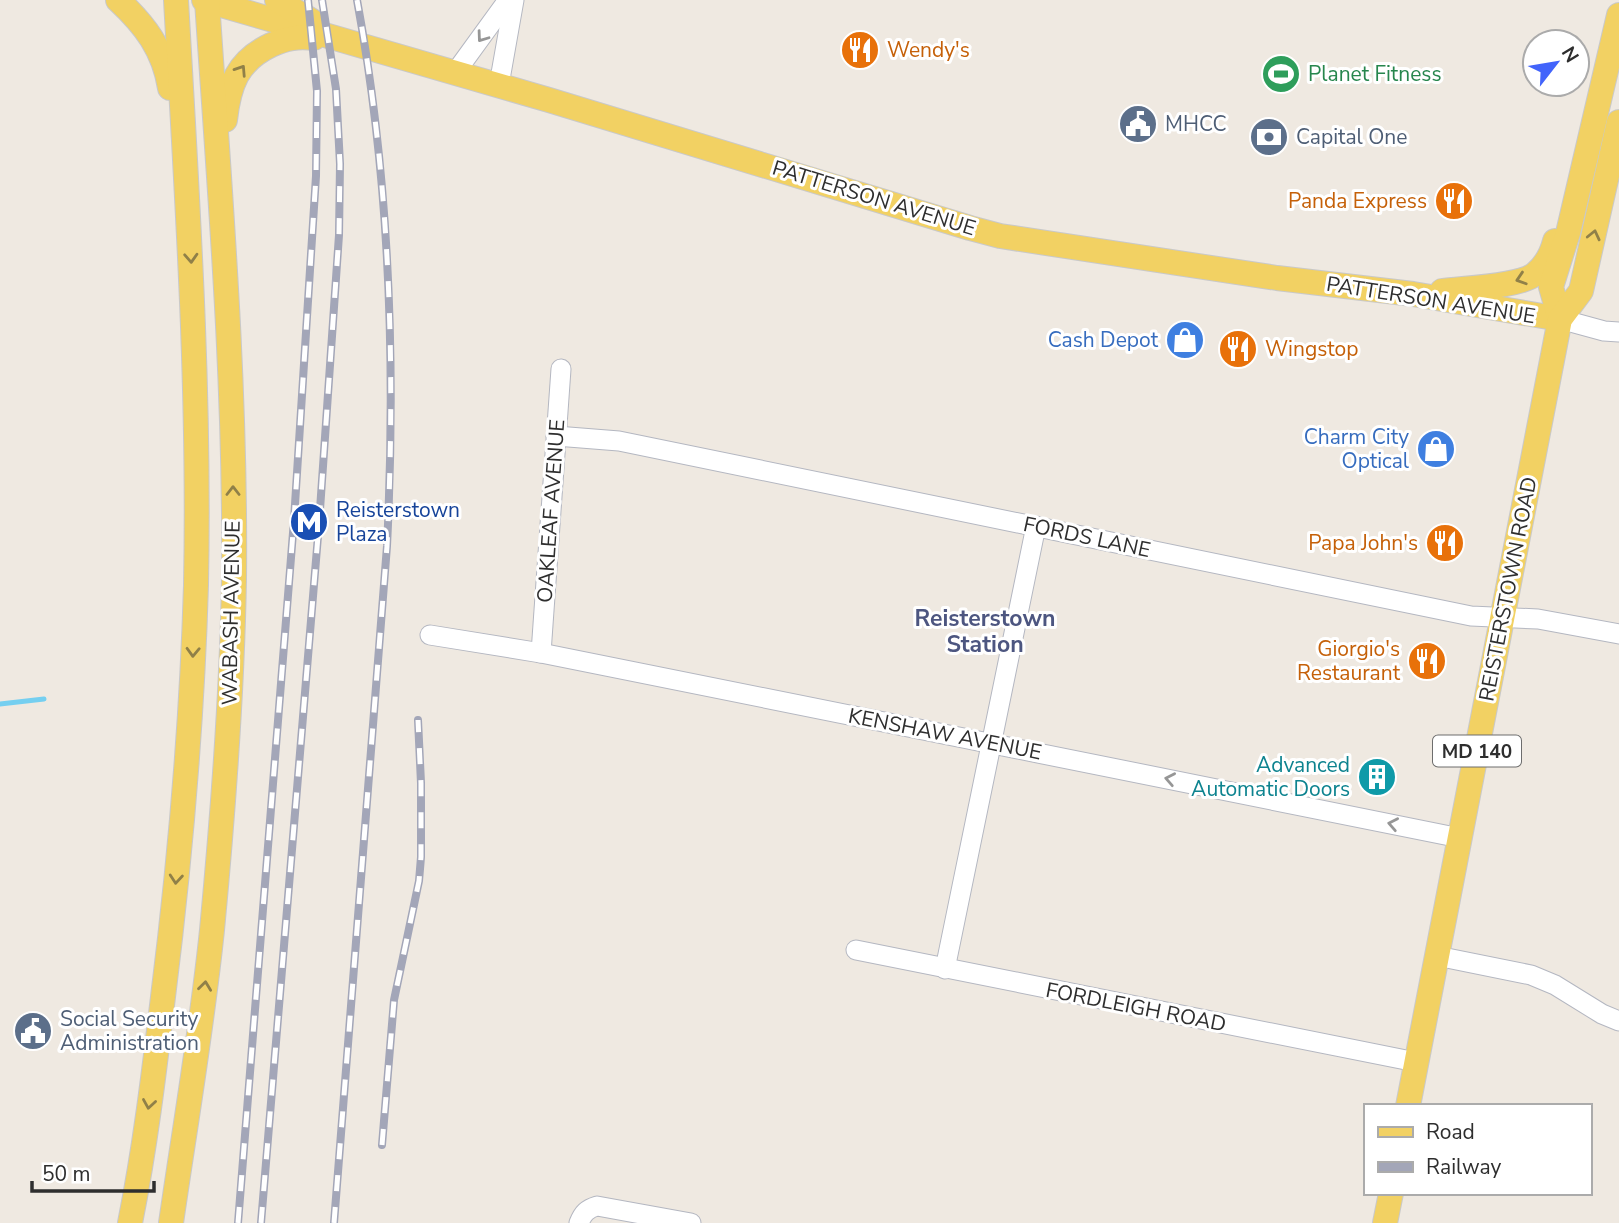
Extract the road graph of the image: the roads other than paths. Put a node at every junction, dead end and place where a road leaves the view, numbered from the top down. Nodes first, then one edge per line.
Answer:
1 (118, 0) edge
2 (176, 0) edge
3 (206, 0) edge
4 (276, 0) edge
5 (508, 0) edge
6 (514, 0) edge
7 (1619, 15) edge
8 (349, 42) junction
9 (455, 74) junction
10 (499, 85) junction
11 (1596, 111) junction
12 (1619, 122) edge
13 (219, 184) junction
14 (187, 190) junction
15 (1413, 294) junction
16 (1560, 319) junction
17 (1619, 332) edge
18 (561, 369) dead end
19 (556, 436) junction
20 (1036, 526) junction
21 (1503, 617) junction
22 (1619, 634) edge
23 (430, 635) dead end
24 (541, 653) junction
25 (992, 743) junction
26 (1460, 838) junction
27 (856, 950) dead end
28 (1437, 956) junction
29 (945, 968) junction
30 (1619, 1021) edge
31 (1416, 1062) junction
32 (1408, 1104) edge
33 (1391, 1195) edge
34 (583, 1216) edge
35 (130, 1223) edge
36 (171, 1223) edge
37 (691, 1223) edge
38 (1385, 1223) edge

1 - 14 main road
2 - 14 main road, WABASH AVENUE
3 - 8 main road, PATTERSON AVENUE
3 - 13 main road, WABASH AVENUE
4 - 8 main road
5 -> 9 street
6 - 10 street
7 - 11 main road, REISTERSTOWN ROAD / MD 140
8 - 9 main road, PATTERSON AVENUE
13 -> 8 main road
9 - 10 main road, PATTERSON AVENUE
10 - 15 main road, PATTERSON AVENUE
11 -> 15 main road
11 - 16 main road, REISTERSTOWN ROAD / MD 140
16 -> 12 main road, REISTERSTOWN ROAD / MD 140
36 -> 13 main road, WABASH AVENUE
14 -> 35 main road, WABASH AVENUE
15 - 16 main road, PATTERSON AVENUE
16 - 17 street
16 - 21 main road, REISTERSTOWN ROAD / MD 140
18 - 19 street, OAKLEAF AVENUE
19 - 20 street, FORDS LANE
19 - 24 street, OAKLEAF AVENUE
20 - 21 street, FORDS LANE
20 - 25 street
21 - 22 street, FORDS LANE
21 - 26 main road, REISTERSTOWN ROAD / MD 140
23 - 24 street, KENSHAW AVENUE
24 - 25 street, KENSHAW AVENUE
26 -> 25 street, KENSHAW AVENUE
25 - 29 street
26 - 28 main road, REISTERSTOWN ROAD / MD 140
27 - 29 street, FORDLEIGH ROAD
28 - 30 street
28 - 31 main road, REISTERSTOWN ROAD / MD 140
29 - 31 street, FORDLEIGH ROAD
31 - 32 main road, REISTERSTOWN ROAD / MD 140
33 - 38 main road
34 - 37 street

